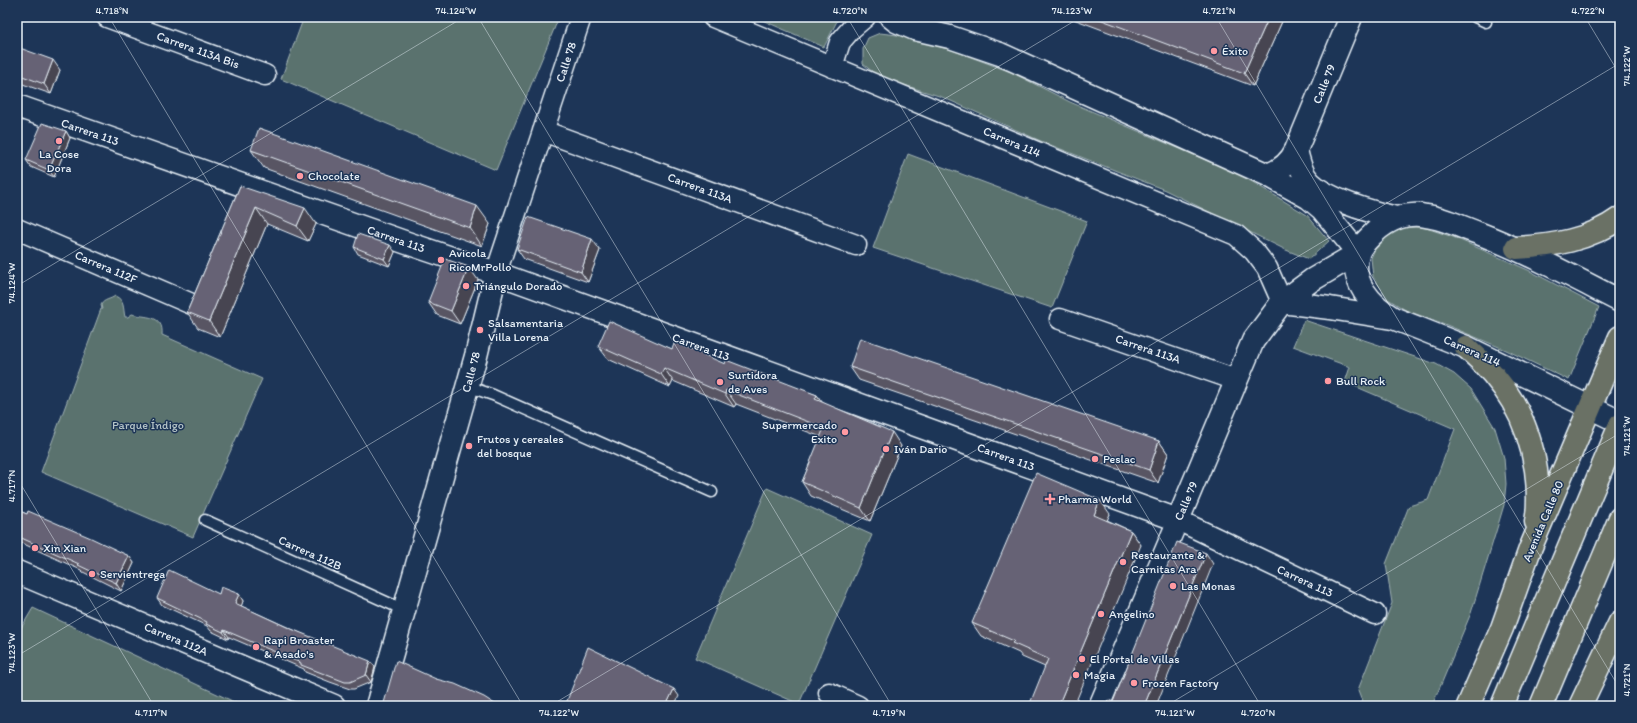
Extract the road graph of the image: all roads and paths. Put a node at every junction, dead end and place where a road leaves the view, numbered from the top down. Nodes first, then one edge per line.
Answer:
1 (107, 17) edge
2 (581, 17) edge
3 (713, 17) edge
4 (865, 17) edge
5 (892, 17) edge
6 (920, 17) edge
7 (1351, 17) edge
8 (1475, 17) edge
9 (1486, 22) dead end
10 (950, 36) junction
11 (832, 67) junction
12 (265, 74) dead end
13 (17, 106) edge
14 (543, 131) junction
15 (1296, 150) junction
16 (1268, 175) junction
17 (1396, 218) junction
18 (1620, 218) edge
19 (17, 229) edge
20 (856, 245) dead end
21 (1516, 248) junction
22 (1358, 253) junction
23 (496, 272) junction
24 (1620, 301) edge
25 (1282, 302) junction
26 (194, 305) edge
27 (1393, 318) junction
28 (1060, 319) dead end
29 (1620, 337) edge
30 (1466, 347) junction
31 (1236, 380) junction
32 (467, 386) junction
33 (1591, 408) junction
34 (1620, 422) edge
35 (1620, 425) edge
36 (712, 492) dead end
37 (1620, 518) edge
38 (205, 520) dead end
39 (1178, 520) junction
40 (1530, 549) junction
41 (17, 572) edge
42 (404, 610) junction
43 (1375, 614) dead end
44 (1620, 622) edge
45 (829, 693) dead end
46 (334, 706) edge
47 (377, 706) edge
48 (858, 706) edge
49 (1099, 706) edge
50 (1468, 706) edge
51 (1502, 706) edge
52 (1541, 706) edge
53 (1580, 706) edge

1 - 12 street, Carrera 113A Bis
2 - 14 street, Calle 78
3 - 11 street, Carrera 114
4 - 11 street
5 - 10 street
6 - 10 street
7 - 15 street, Calle 79
8 - 9 lane
10 - 16 street
11 - 25 street, Carrera 114
13 - 23 street, Carrera 113
14 - 20 street, Carrera 113A
14 - 23 street, Calle 78
15 - 16 street, Calle 79
15 - 17 street
16 - 22 street
17 - 21 street
17 - 22 street
18 - 21 highway
19 - 26 street, Carrera 112F
21 - 24 street
22 - 25 street, Calle 79
22 - 27 street, Carrera 114
23 - 32 street, Calle 78
23 - 39 street, Carrera 113
25 - 27 street
25 - 31 street, Calle 79
27 - 30 street, Carrera 114
28 - 31 street, Carrera 113A
29 - 33 highway, Avenida Calle 80
30 - 33 street, Carrera 114
30 - 40 highway
31 - 39 street, Calle 79
32 - 36 lane
32 - 42 street, Calle 78
33 - 34 street, Carrera 114
33 - 40 highway, Avenida Calle 80
35 - 51 highway
37 - 52 highway
38 - 42 lane, Carrera 112B
39 - 43 street, Carrera 113
39 - 49 street, Calle 79
40 - 50 highway, Avenida Calle 80
41 - 46 street, Carrera 112A
42 - 47 street, Calle 78
44 - 53 highway
45 - 48 street

